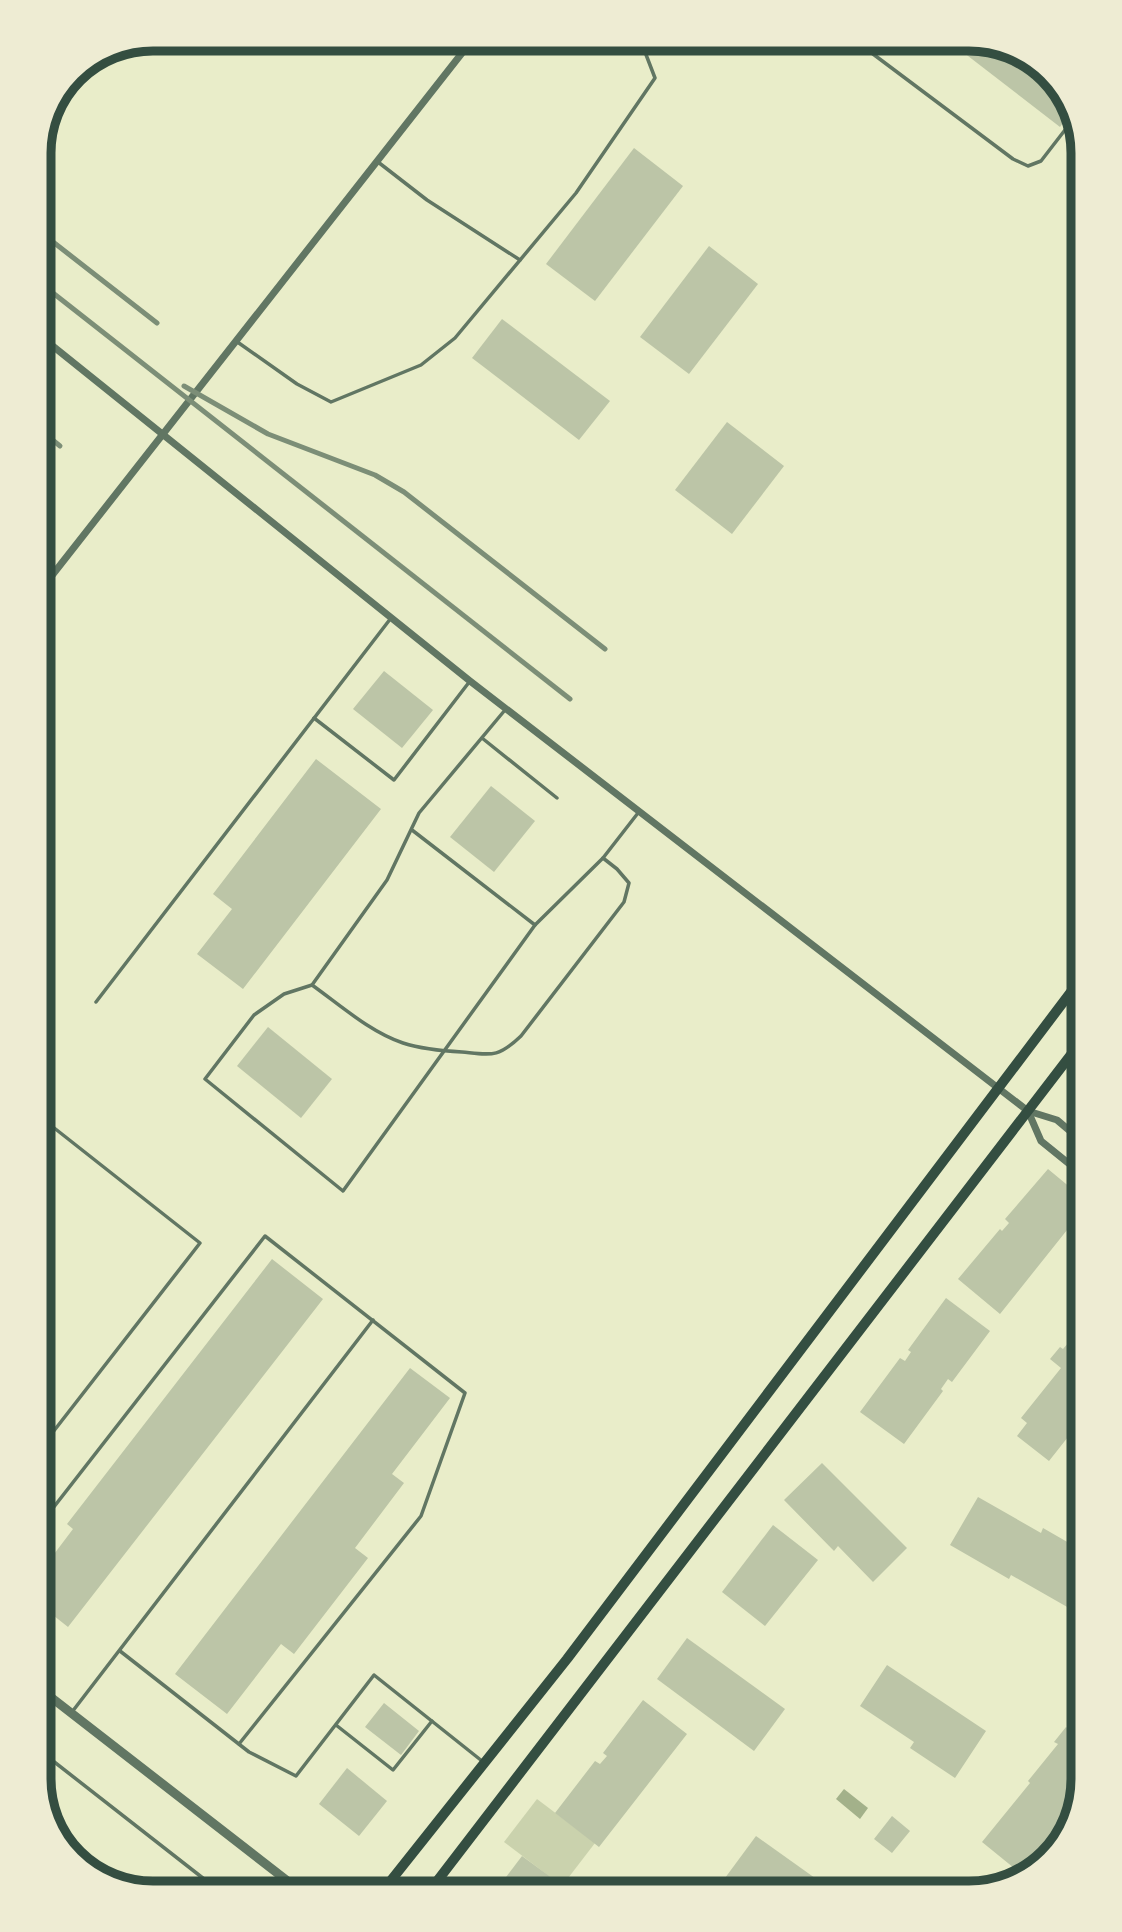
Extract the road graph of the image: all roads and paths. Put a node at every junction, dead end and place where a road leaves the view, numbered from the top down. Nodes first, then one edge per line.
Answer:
1 (464, 51) edge
2 (645, 51) edge
3 (869, 51) edge
4 (1068, 126) edge
5 (378, 162) junction
6 (520, 260) junction
7 (236, 340) junction
8 (51, 345) edge
9 (162, 433) junction
10 (51, 575) edge
11 (391, 618) junction
12 (470, 681) junction
13 (506, 709) junction
14 (314, 718) junction
15 (482, 738) junction
16 (557, 798) dead end
17 (639, 811) junction
18 (412, 830) junction
19 (603, 858) junction
20 (536, 925) junction
21 (312, 985) junction
22 (1071, 992) edge
23 (96, 1002) dead end
24 (443, 1051) junction
25 (1071, 1055) edge
26 (998, 1088) junction
27 (1028, 1111) junction
28 (51, 1125) edge
29 (1071, 1132) edge
30 (1070, 1164) edge
31 (373, 1320) junction
32 (51, 1433) edge
33 (51, 1509) edge
34 (120, 1651) junction
35 (51, 1698) edge
36 (71, 1713) junction
37 (432, 1721) junction
38 (336, 1725) junction
39 (239, 1744) junction
40 (51, 1760) edge
41 (484, 1762) junction
42 (207, 1881) edge
43 (288, 1881) edge
44 (390, 1881) edge
45 (437, 1881) edge

1 - 5 street
2 - 6 lane
3 - 4 lane
5 - 6 lane
5 - 7 street
6 - 7 lane
7 - 9 street
8 - 9 street
9 - 10 street
9 - 11 street
11 - 12 street
11 - 14 lane
12 - 13 street
12 - 14 lane
13 - 15 lane
13 - 17 street
14 - 23 lane
15 - 16 lane
15 - 18 lane
17 - 19 lane
17 - 26 street
18 - 20 lane
18 - 21 lane
19 - 20 lane
19 - 24 lane
20 - 24 lane
21 - 24 lane
21 - 24 lane
22 - 26 main road
25 - 27 main road
26 - 27 street
26 - 41 main road
27 - 29 street
27 - 30 street
27 - 45 main road
28 - 32 lane
31 - 33 lane
31 - 34 lane
31 - 39 lane
34 - 36 lane
34 - 39 lane
35 - 36 street
36 - 43 street
37 - 38 lane
37 - 38 lane
37 - 41 lane
38 - 39 lane
40 - 42 lane
41 - 44 main road

